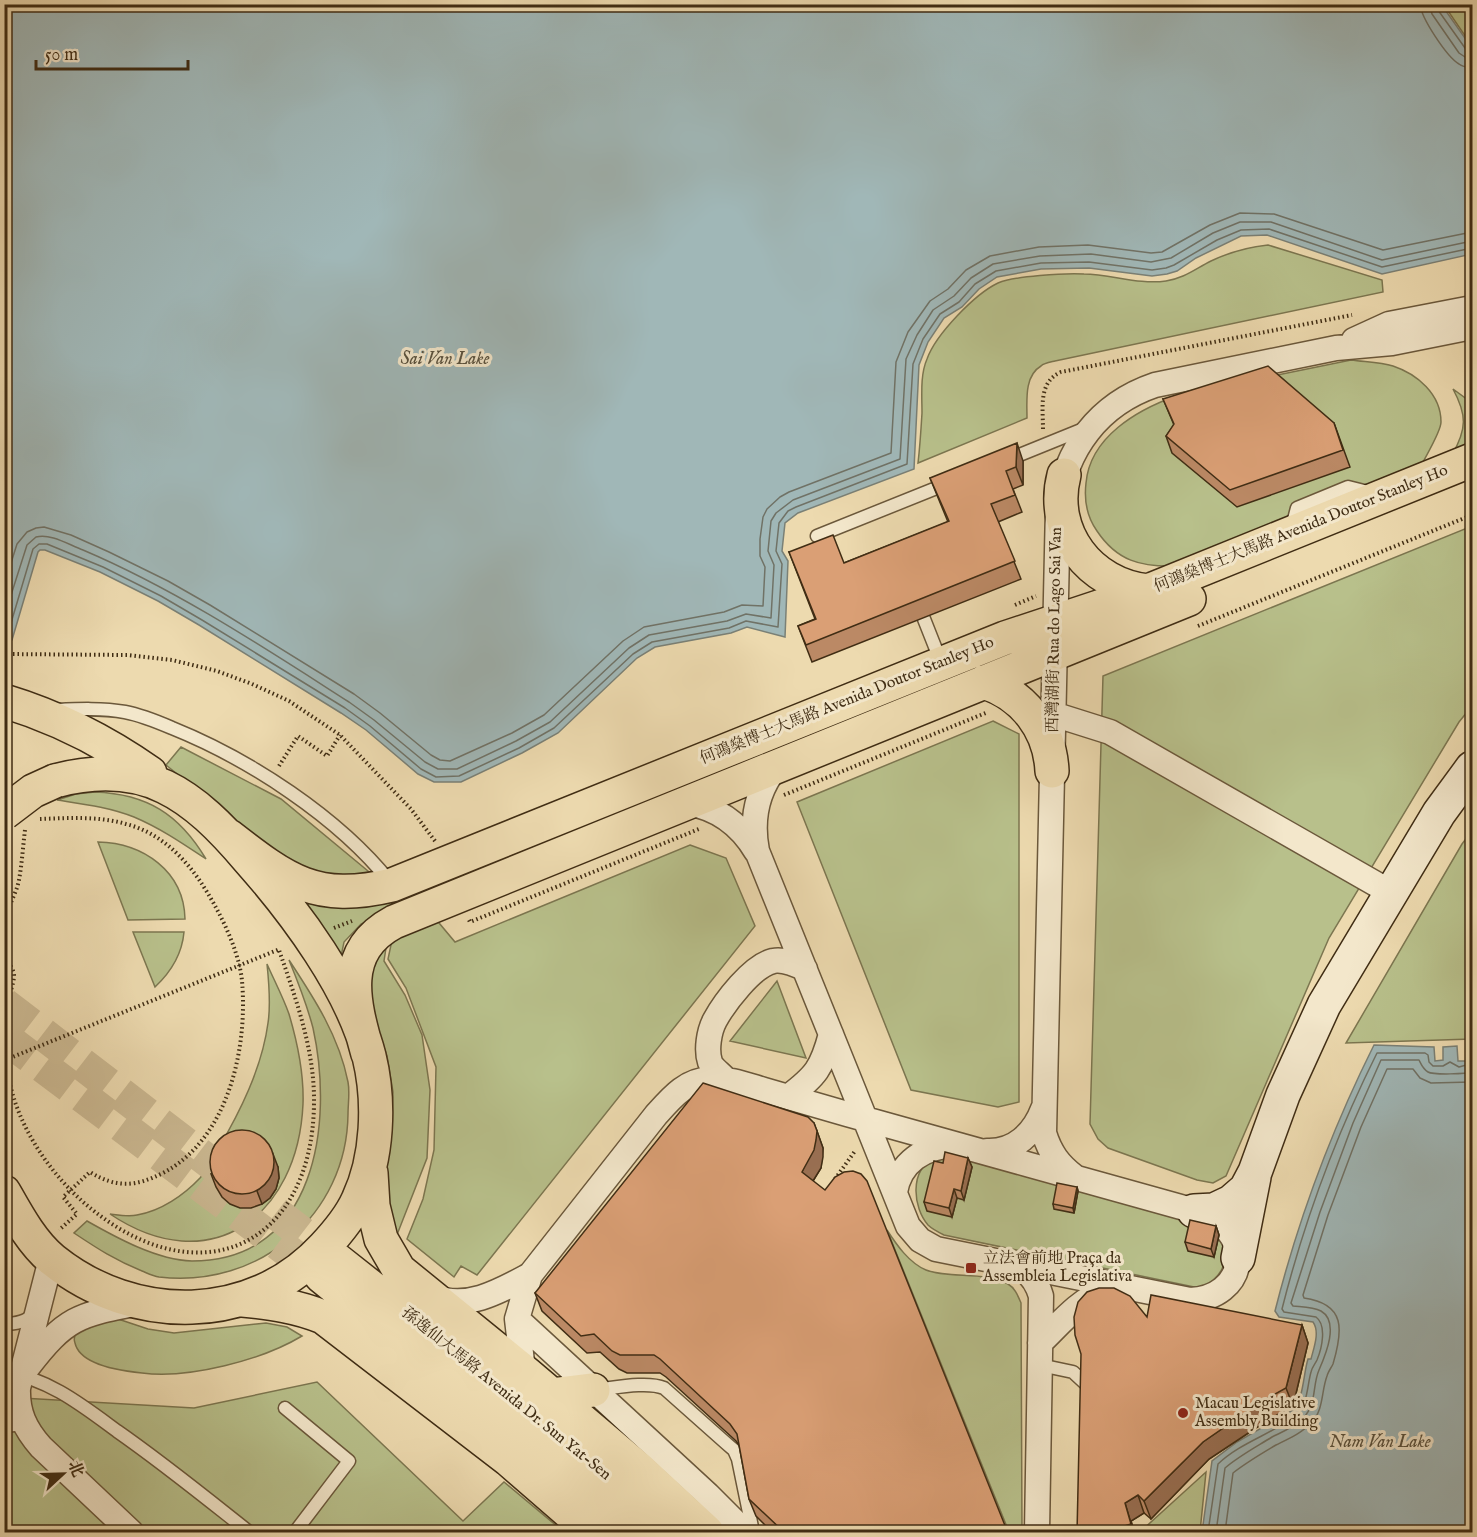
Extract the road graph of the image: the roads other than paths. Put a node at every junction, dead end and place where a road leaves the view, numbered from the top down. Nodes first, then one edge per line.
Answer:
1 (1473, 308) edge
2 (1473, 327) edge
3 (1336, 348) junction
4 (1090, 427) junction
5 (1473, 460) edge
6 (998, 464) edge
7 (1064, 475) junction
8 (966, 476) edge
9 (1473, 484) edge
10 (817, 536) dead end
11 (1148, 591) junction
12 (924, 619) edge
13 (1055, 621) junction
14 (1054, 654) junction
15 (942, 663) junction
16 (984, 682) junction
17 (20, 706) edge
18 (1053, 714) junction
19 (776, 767) junction
20 (1473, 768) edge
21 (1052, 771) junction
22 (171, 789) junction
23 (687, 803) junction
24 (22, 817) edge
25 (229, 836) junction
26 (760, 858) junction
27 (392, 885) junction
28 (1390, 892) junction
29 (804, 969) junction
30 (831, 1034) junction
31 (368, 1054) junction
32 (725, 1079) junction
33 (788, 1097) junction
34 (1045, 1104) junction
35 (868, 1125) junction
36 (964, 1146) junction
37 (371, 1159) junction
38 (1255, 1172) junction
39 (1077, 1178) junction
40 (4, 1192) edge
41 (895, 1192) junction
42 (1194, 1211) junction
43 (1238, 1258) junction
44 (51, 1259) junction
45 (1008, 1264) junction
46 (530, 1275) junction
47 (1087, 1279) junction
48 (1118, 1286) junction
49 (429, 1296) junction
50 (239, 1299) junction
51 (140, 1303) junction
52 (1041, 1311) junction
53 (36, 1314) junction
54 (517, 1319) junction
55 (4, 1324) edge
56 (1040, 1354) junction
57 (13, 1373) edge
58 (527, 1374) junction
59 (1086, 1384) edge
60 (593, 1390) junction
61 (552, 1395) junction
62 (285, 1408) dead end
63 (13, 1414) edge
64 (131, 1533) edge
65 (249, 1533) edge
66 (295, 1533) edge
67 (592, 1533) edge
68 (632, 1533) edge
69 (673, 1533) edge
70 (707, 1533) edge
71 (745, 1533) edge
72 (753, 1533) edge
73 (1037, 1533) edge

1 - 3 street, 西灣湖街 Rua do Lago Sai Van
2 - 3 street, 西灣湖街 Rua do Lago Sai Van
3 - 4 street, 西灣湖街 Rua do Lago Sai Van
4 - 6 lane
4 - 7 street, 西灣湖街 Rua do Lago Sai Van
5 - 11 main road, 何鴻燊博士大馬路 Avenida Doutor Stanley Ho
7 - 11 main road
7 - 13 street, 西灣湖街 Rua do Lago Sai Van
8 - 10 lane
9 - 14 main road, 何鴻燊博士大馬路 Avenida Doutor Stanley Ho
11 - 13 main road, 何鴻燊博士大馬路 Avenida Doutor Stanley Ho
12 - 15 lane
13 - 14 street, 西灣湖街 Rua do Lago Sai Van
13 - 15 main road, 何鴻燊博士大馬路 Avenida Doutor Stanley Ho
14 - 16 main road, 何鴻燊博士大馬路 Avenida Doutor Stanley Ho
14 - 18 street, 西灣湖街 Rua do Lago Sai Van
15 - 27 main road, 何鴻燊博士大馬路 Avenida Doutor Stanley Ho
16 - 19 main road, 何鴻燊博士大馬路 Avenida Doutor Stanley Ho
16 - 21 main road
17 - 22 main road
17 - 27 lane
18 - 21 street, 西灣湖街 Rua do Lago Sai Van
18 - 28 street
19 - 23 main road, 何鴻燊博士大馬路 Avenida Doutor Stanley Ho
19 - 26 street
20 - 28 street
21 - 34 street, 西灣湖街 Rua do Lago Sai Van
22 - 24 main road, bridge
22 - 25 main road
23 - 26 street
23 - 31 main road, 何鴻燊博士大馬路 Avenida Doutor Stanley Ho
25 - 27 main road, 何鴻燊博士大馬路 Avenida Doutor Stanley Ho
25 - 31 main road
26 - 29 street
28 - 38 street
29 - 30 street
29 - 32 street
30 - 33 street
30 - 35 street
31 - 37 main road
32 - 33 street
32 - 46 street
33 - 35 street
34 - 36 street, 西灣湖街 Rua do Lago Sai Van
34 - 39 street, 西灣湖街 Rua do Lago Sai Van
35 - 36 street
35 - 41 street
36 - 39 street
36 - 41 street
37 - 49 main road
37 - 50 main road
38 - 42 street
38 - 43 street
39 - 42 street
40 - 44 main road
41 - 45 street
42 - 43 street
43 - 48 street
44 - 51 main road
44 - 53 street
45 - 47 street
45 - 52 street
46 - 49 street
46 - 54 street
47 - 48 street
47 - 52 street
48 - 56 street
49 - 58 main road
50 - 51 main road
50 - 67 main road
51 - 57 street
52 - 56 street
53 - 55 lane
53 - 57 street
54 - 58 street
54 - 60 street
56 - 59 lane
56 - 73 street
57 - 63 street
57 - 65 lane
58 - 61 main road
60 - 61 main road
60 - 71 street
60 - 72 lane
61 - 70 main road
62 - 66 lane
63 - 64 street
68 - 69 main road, 孫逸仙大馬路 Avenida Dr. Sun Yat-Sen

